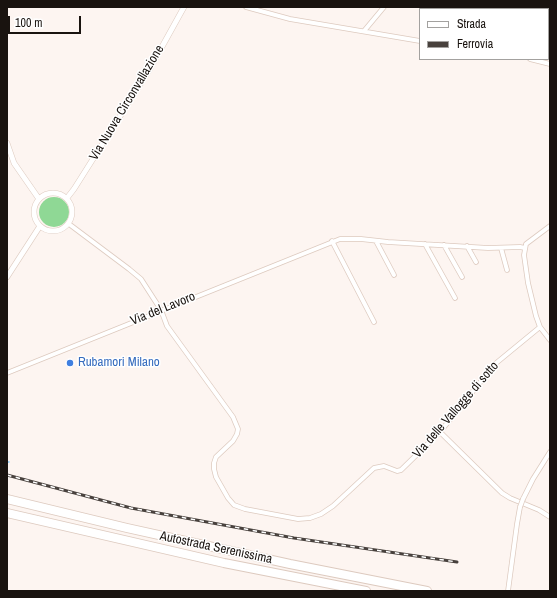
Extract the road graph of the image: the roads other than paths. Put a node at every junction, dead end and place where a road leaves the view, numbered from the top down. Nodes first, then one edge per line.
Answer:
1 (184, 7) edge
2 (246, 7) edge
3 (384, 7) edge
4 (364, 31) junction
5 (419, 41) edge
6 (534, 60) edge
7 (550, 64) edge
8 (7, 142) edge
9 (66, 198) junction
10 (39, 199) junction
11 (69, 224) junction
12 (40, 226) junction
13 (550, 226) edge
14 (332, 241) junction
15 (376, 241) junction
16 (425, 244) junction
17 (444, 245) junction
18 (467, 246) junction
19 (501, 248) junction
20 (525, 248) junction
21 (476, 262) dead end
22 (507, 270) dead end
23 (394, 275) dead end
24 (462, 276) dead end
25 (7, 277) edge
26 (455, 298) dead end
27 (161, 310) junction
28 (374, 322) dead end
29 (540, 327) junction
30 (550, 340) edge
31 (7, 373) edge
32 (440, 432) junction
33 (550, 452) edge
34 (7, 499) edge
35 (7, 513) edge
36 (550, 517) edge
37 (366, 591) edge
38 (427, 591) edge
39 (508, 591) edge

1 - 9 street, Via Nuova Circonvallazione
2 - 4 street
3 - 4 street
4 - 5 street
6 - 7 street
8 - 10 street
9 - 10 street
9 - 11 street
10 - 12 street
11 - 12 street
11 - 27 street
12 - 25 street
13 - 20 street
14 - 15 street, Via del Lavoro
14 - 27 street, Via del Lavoro
14 - 28 street
15 - 16 street, Via del Lavoro
15 - 23 street
16 - 17 street, Via del Lavoro
16 - 26 street
17 - 18 street, Via del Lavoro
17 - 24 street
18 - 19 street, Via del Lavoro
18 - 21 street
19 - 20 street, Via del Lavoro
19 - 22 street
20 - 29 street
27 - 31 street, Via del Lavoro
27 - 32 street, Via delle Vallogge di sotto
29 - 30 street
29 - 32 street, Via delle Vallogge di sotto
32 - 36 street
33 - 39 street, bridge
34 - 38 highway, Autostrada Serenissima
35 - 37 highway, Autostrada Serenissima

